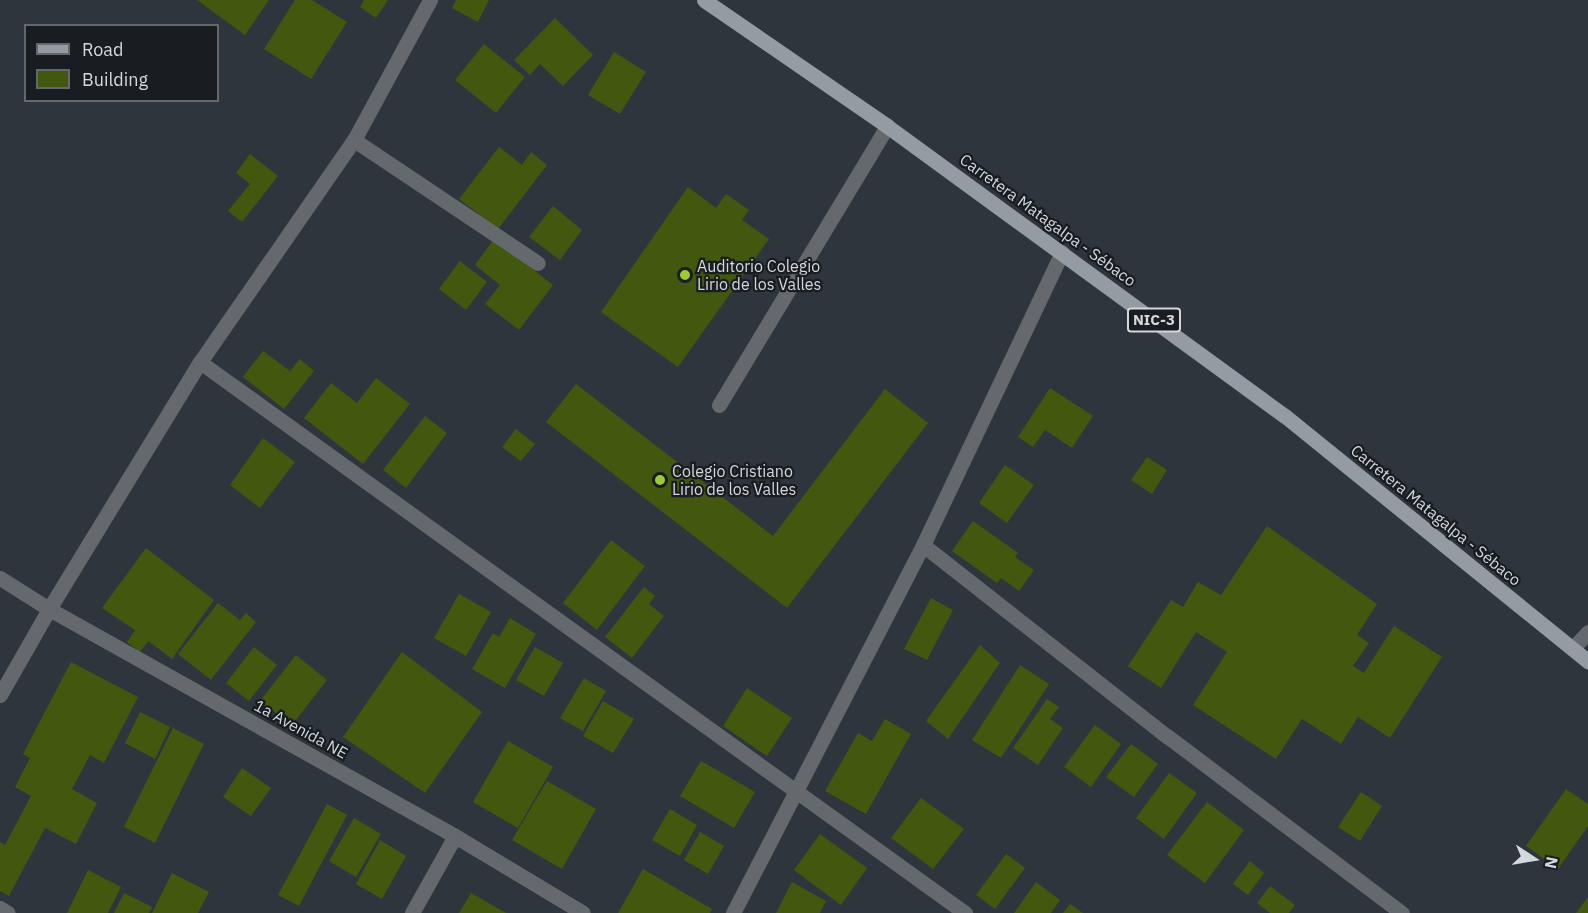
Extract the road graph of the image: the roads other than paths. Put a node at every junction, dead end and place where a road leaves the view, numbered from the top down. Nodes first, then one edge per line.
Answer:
1 (429, 0) edge
2 (704, 0) edge
3 (887, 126) junction
4 (354, 140) junction
5 (1062, 252) junction
6 (538, 263) dead end
7 (200, 362) junction
8 (718, 405) dead end
9 (923, 545) junction
10 (0, 578) edge
11 (49, 609) junction
12 (1588, 632) edge
13 (1574, 648) junction
14 (1588, 661) edge
15 (0, 695) edge
16 (795, 793) junction
17 (455, 836) junction
18 (0, 908) edge
19 (8, 913) edge
20 (412, 913) edge
21 (583, 913) edge
22 (733, 913) edge
23 (965, 913) edge
24 (1402, 913) edge

1 - 4 street
2 - 3 main road, Carretera Matagalpa - Sébaco / NIC-3
3 - 5 main road, Carretera Matagalpa - Sébaco / NIC-3
3 - 8 street
4 - 6 street
4 - 7 street
5 - 9 street
5 - 13 main road, Carretera Matagalpa - Sébaco / NIC-3
7 - 11 street
7 - 16 street
9 - 16 street
9 - 24 street
10 - 11 street, 1a Avenida NE
11 - 15 street
11 - 17 street, 1a Avenida NE
12 - 13 street
13 - 14 main road, Carretera Matagalpa - Sébaco / NIC-3
16 - 22 street
16 - 23 street
17 - 20 street
17 - 21 street, 1a Avenida NE
18 - 19 street

